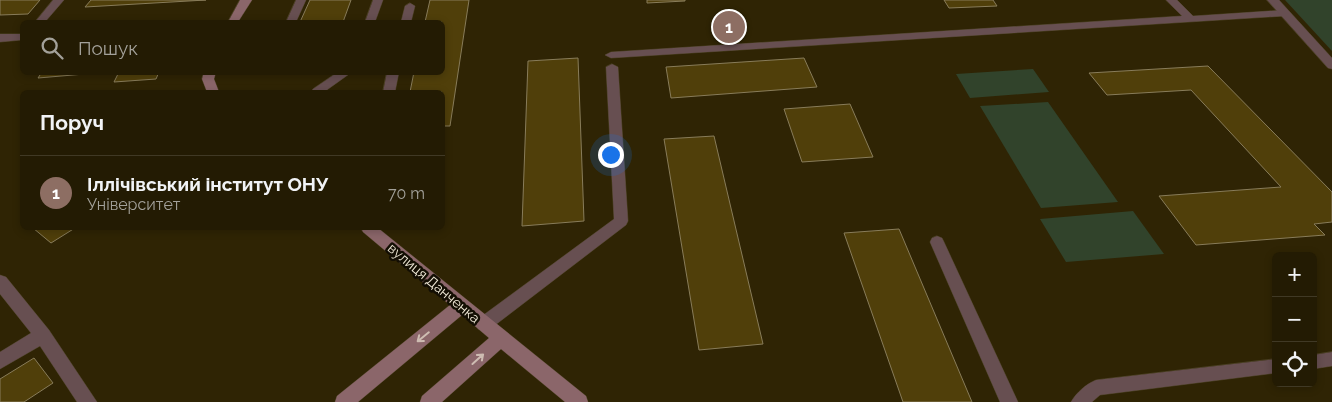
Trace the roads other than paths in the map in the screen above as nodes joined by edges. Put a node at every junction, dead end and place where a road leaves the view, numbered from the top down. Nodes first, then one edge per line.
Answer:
1 (59, 0) edge
2 (246, 0) edge
3 (301, 0) edge
4 (378, 0) edge
5 (1171, 0) edge
6 (1273, 0) edge
7 (410, 6) dead end
8 (1285, 13) junction
9 (1191, 19) junction
10 (42, 20) edge
11 (234, 20) edge
12 (293, 20) edge
13 (371, 20) edge
14 (406, 20) edge
15 (20, 37) edge
16 (0, 38) edge
17 (1332, 65) edge
18 (209, 75) edge
19 (343, 75) edge
20 (393, 75) edge
21 (212, 90) edge
22 (321, 90) edge
23 (390, 90) edge
24 (370, 230) edge
25 (936, 242) dead end
26 (0, 282) edge
27 (461, 306) junction
28 (484, 324) junction
29 (43, 335) junction
30 (501, 338) junction
31 (1332, 359) edge
32 (0, 361) edge
33 (1317, 361) edge
34 (1272, 366) edge
35 (88, 402) edge
36 (344, 402) edge
37 (428, 402) edge
38 (579, 402) edge
39 (1009, 402) edge
40 (1080, 402) edge

1 - 10 lane
2 - 11 main road
3 - 12 lane
4 - 13 lane
5 - 9 lane
6 - 8 street
7 - 14 lane
8 - 9 lane
8 - 17 street
9 - 28 lane
15 - 16 street
18 - 21 main road
19 - 22 lane
20 - 23 lane
24 - 27 main road, вулиця Данченка
25 - 39 lane
26 - 29 street
27 - 28 main road, вулиця Данченка
27 -> 36 main road
28 - 30 main road, вулиця Данченка
29 - 32 street
29 - 35 street
37 -> 30 main road
30 - 38 main road, вулиця Данченка
31 - 33 lane
34 - 40 lane

